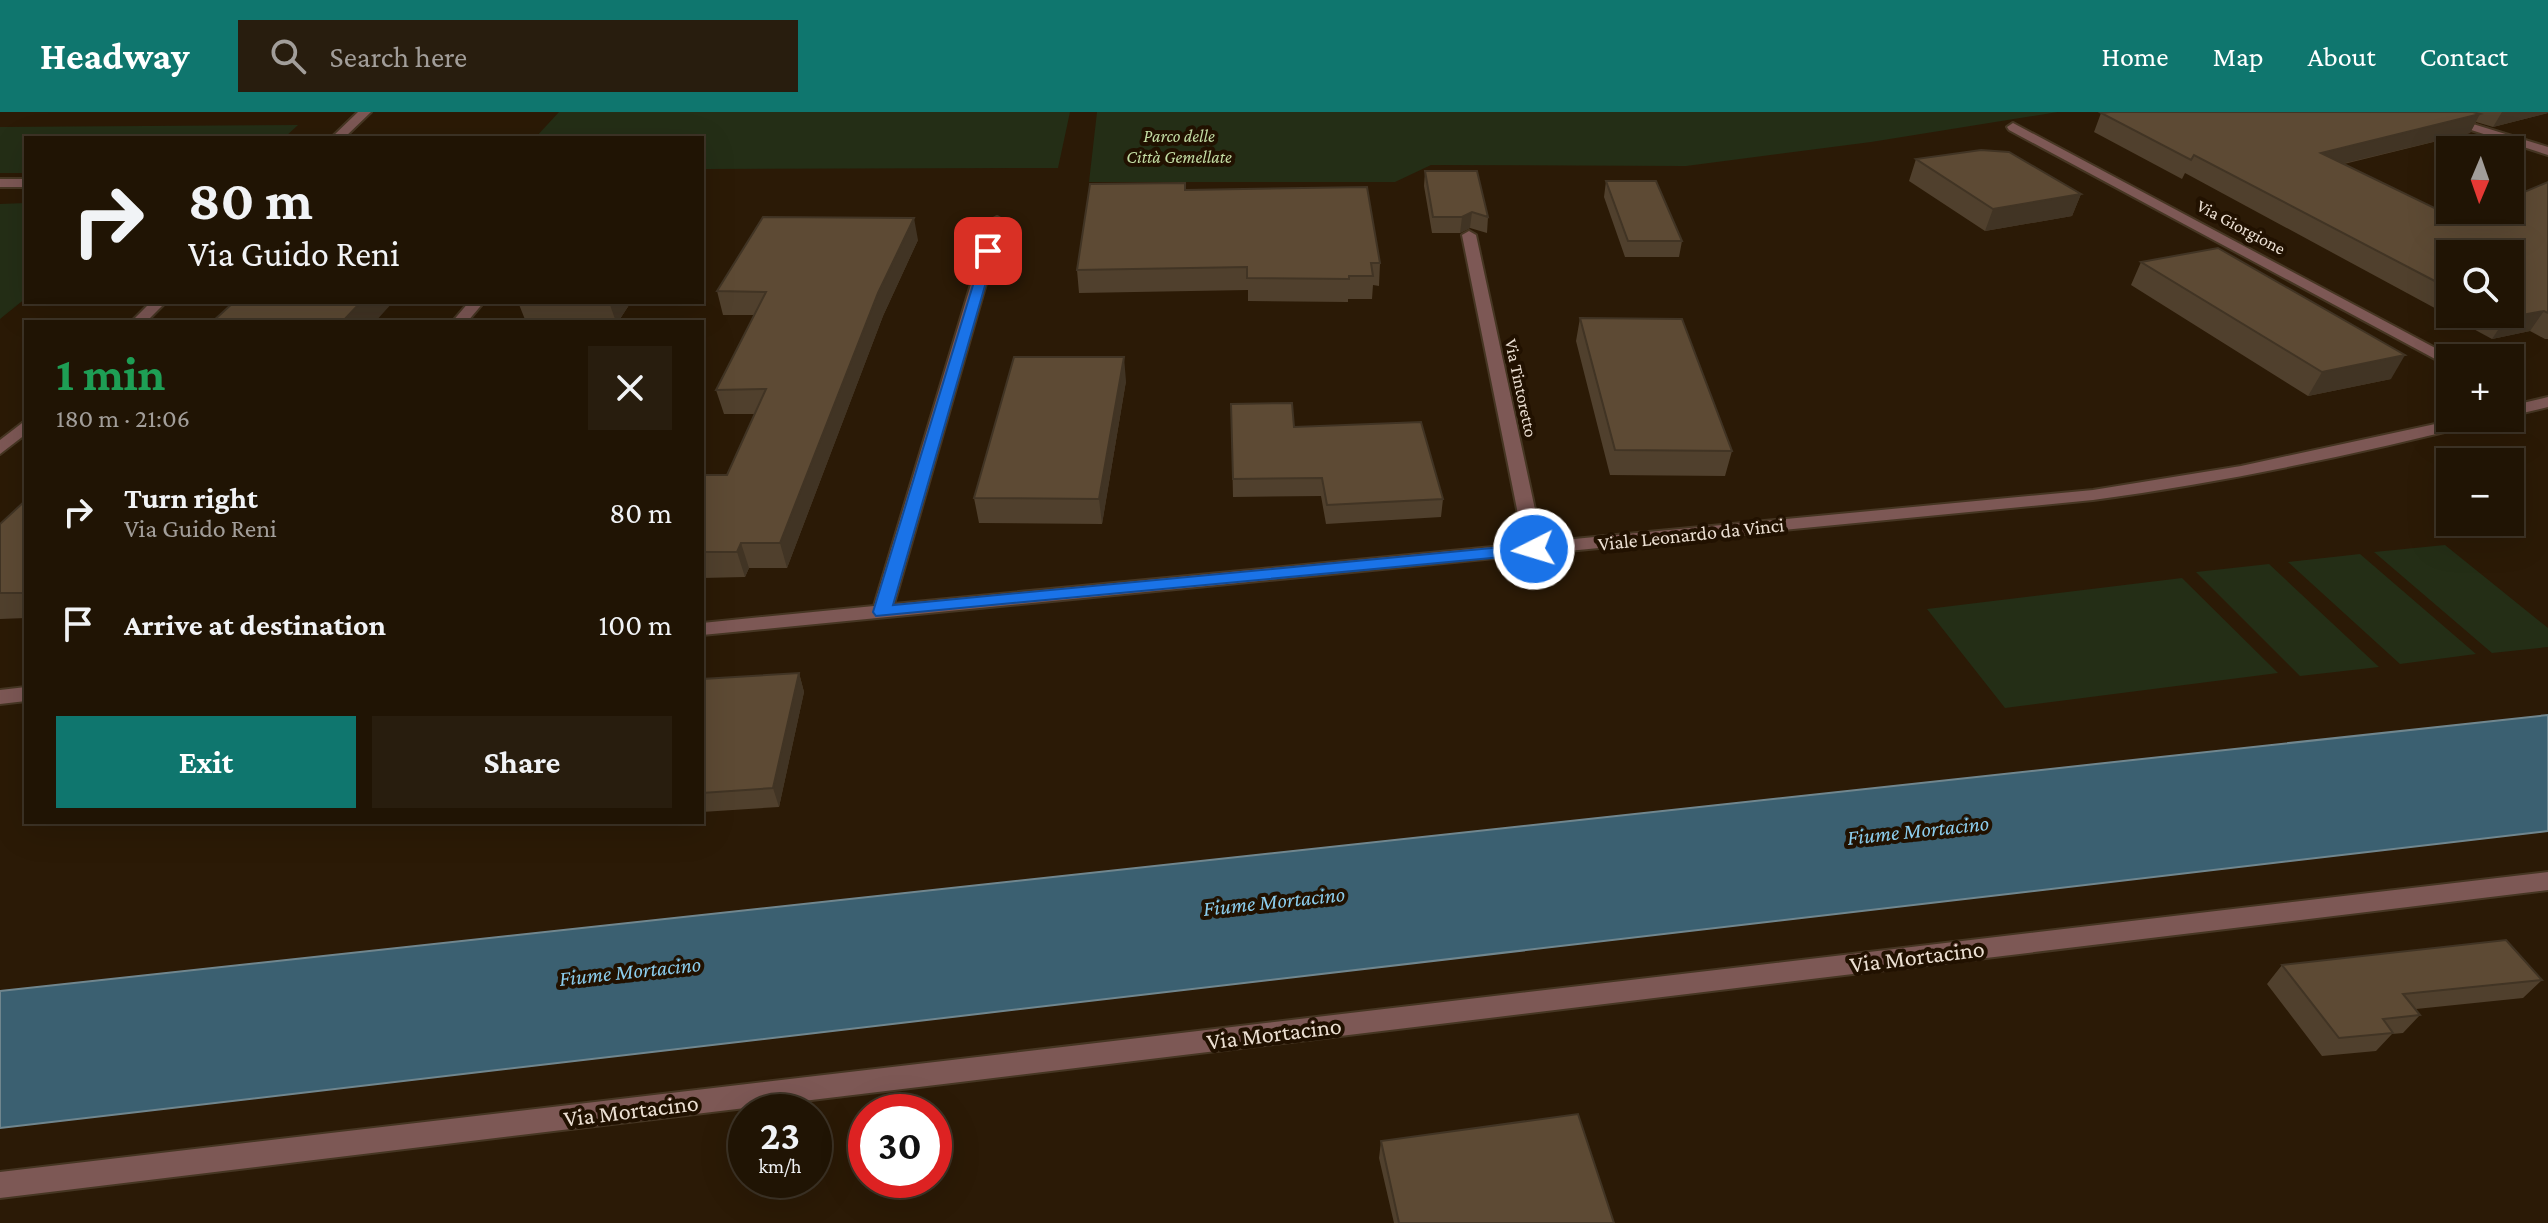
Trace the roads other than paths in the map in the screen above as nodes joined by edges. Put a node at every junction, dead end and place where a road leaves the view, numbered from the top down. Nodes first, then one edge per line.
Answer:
1 (365, 112) edge
2 (2422, 112) edge
3 (2013, 127) dead end
4 (339, 136) edge
5 (2548, 151) edge
6 (0, 183) edge
7 (24, 183) edge
8 (997, 221) dead end
9 (1469, 235) edge
10 (157, 304) edge
11 (475, 304) edge
12 (140, 320) edge
13 (461, 320) edge
14 (2436, 354) edge
15 (2524, 402) edge
16 (2548, 402) edge
17 (2531, 406) junction
18 (2524, 408) edge
19 (24, 427) edge
20 (2436, 430) edge
21 (0, 449) edge
22 (1534, 549) junction
23 (882, 612) junction
24 (704, 629) edge
25 (24, 694) edge
26 (0, 697) edge
27 (2548, 881) edge
28 (0, 1185) edge

1 - 4 street
2 - 5 street
3 - 14 street, Via Giorgione
6 - 7 street
8 - 23 street
9 - 22 street, Via Tintoretto
10 - 12 street
11 - 13 street
15 - 17 street
16 - 17 street
17 - 18 street
19 - 21 street
20 - 22 street, Viale Leonardo da Vinci
22 - 23 street, Viale Leonardo da Vinci
23 - 24 street, Viale Leonardo da Vinci
25 - 26 street
27 - 28 street, Via Mortacino

